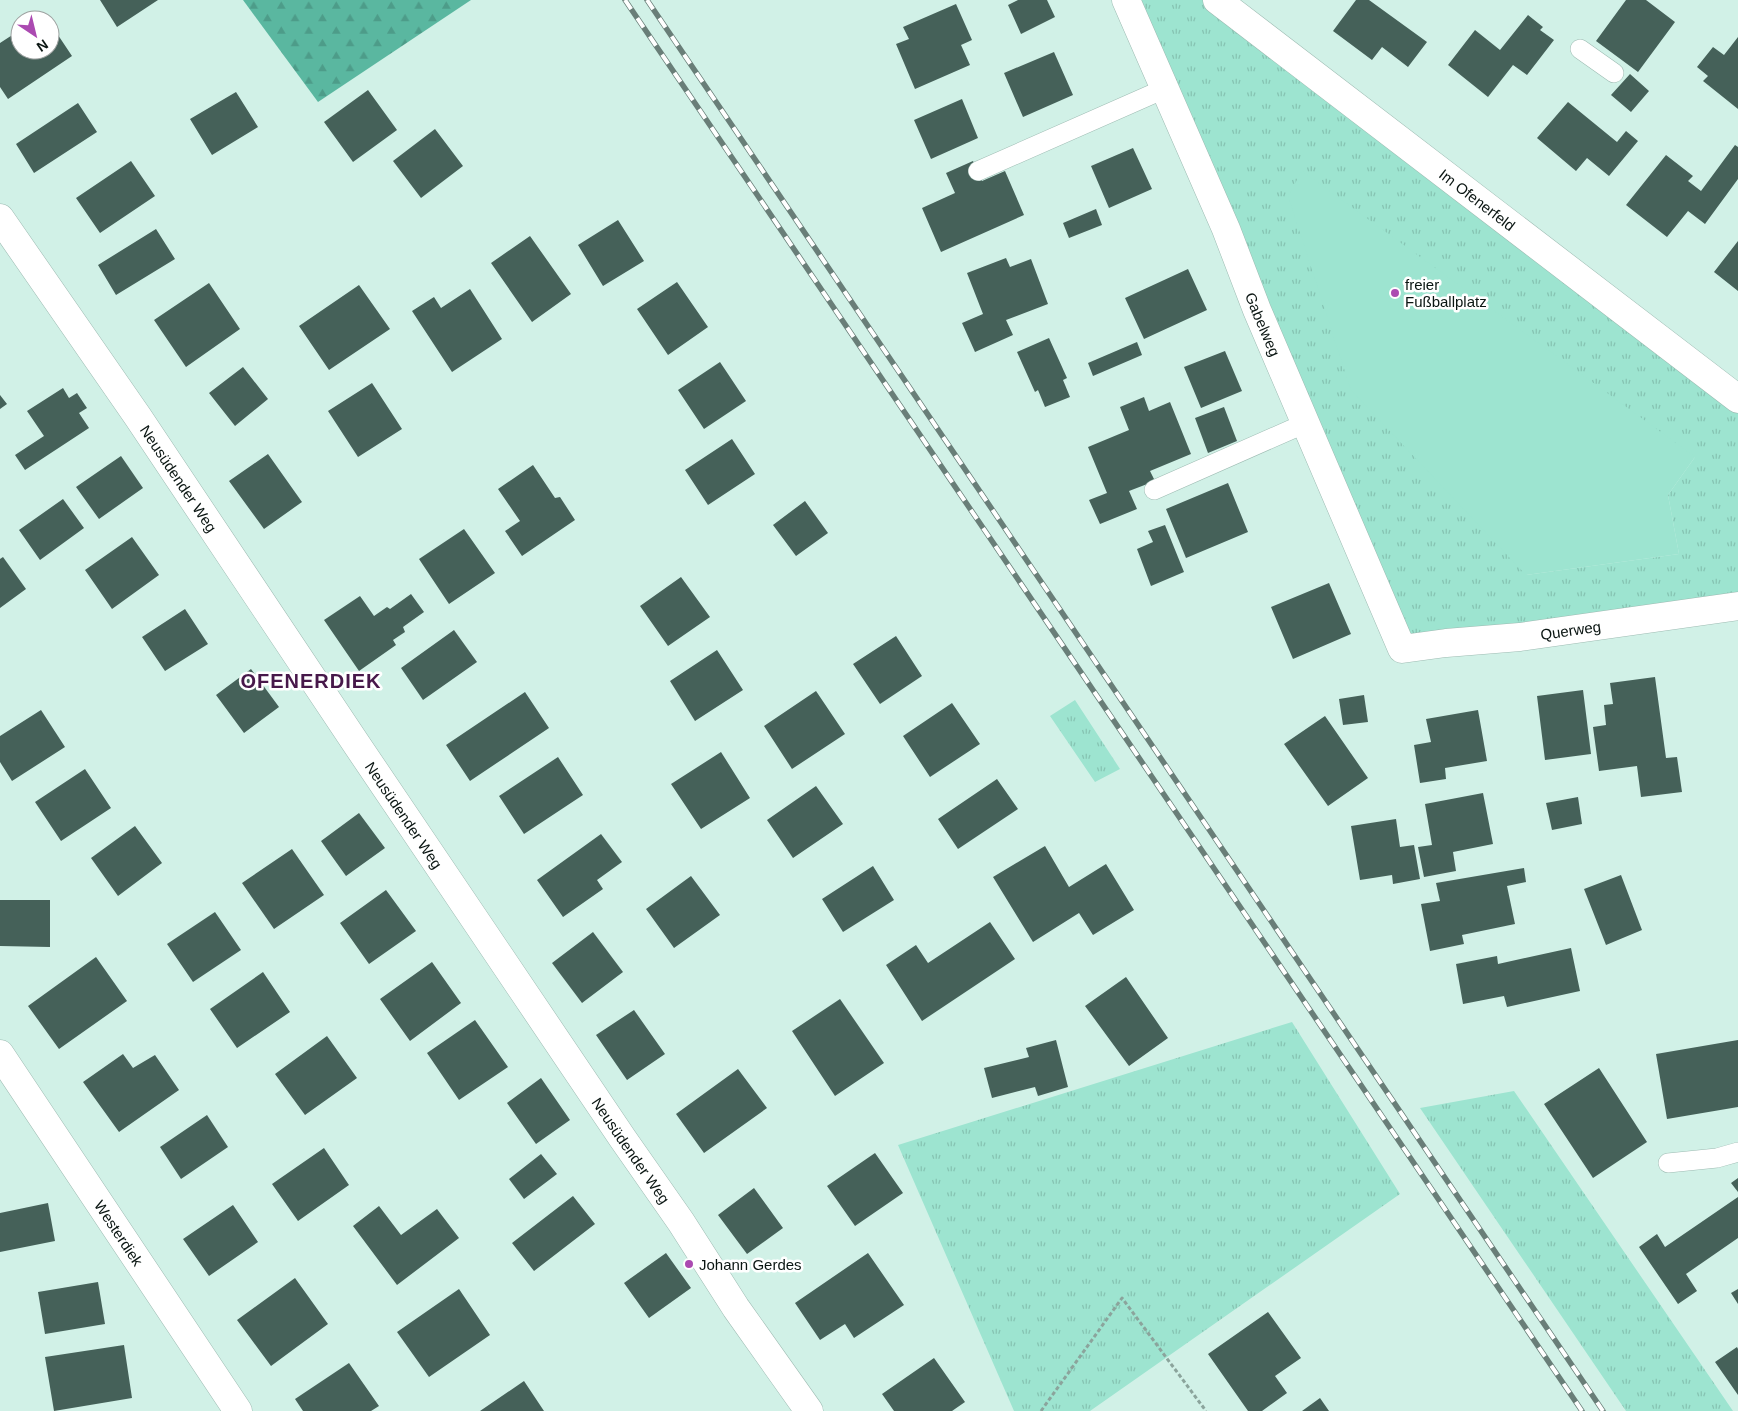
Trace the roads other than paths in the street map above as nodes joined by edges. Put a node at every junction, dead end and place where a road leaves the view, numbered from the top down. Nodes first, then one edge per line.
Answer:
1 (1126, 0) edge
2 (1217, 0) edge
3 (1580, 49) dead end
4 (1614, 74) dead end
5 (1164, 89) junction
6 (978, 171) dead end
7 (0, 218) edge
8 (1738, 399) edge
9 (1306, 424) junction
10 (1154, 490) dead end
11 (1738, 606) edge
12 (1402, 649) joint
13 (0, 1054) edge
14 (1738, 1152) edge
15 (1668, 1163) dead end
16 (238, 1411) edge
17 (809, 1411) edge

1 - 5 street, Gabelweg
2 - 8 street, Im Ofenerfeld
3 - 4 lane
5 - 6 lane
5 - 9 street, Gabelweg
7 - 17 street, Neusüdender Weg
9 - 10 lane
9 - 12 street, Gabelweg
11 - 12 street, Querweg
13 - 16 street, Westerdiek
14 - 15 lane

